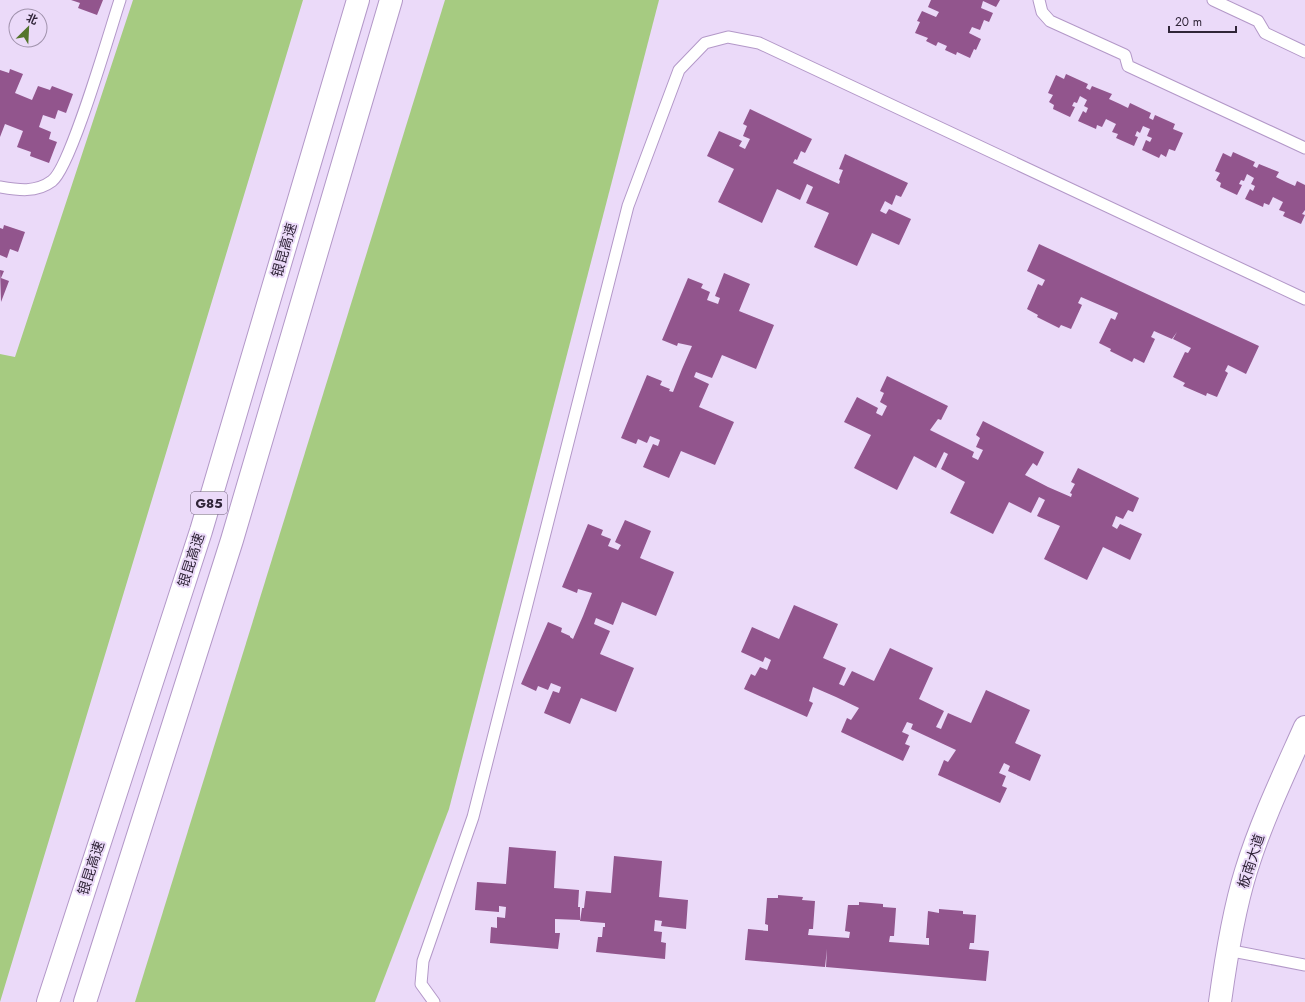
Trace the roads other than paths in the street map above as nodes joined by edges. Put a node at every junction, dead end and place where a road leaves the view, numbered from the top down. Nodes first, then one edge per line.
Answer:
1 (120, 0) edge
2 (358, 0) edge
3 (391, 0) edge
4 (1040, 0) edge
5 (1214, 0) edge
6 (1305, 52) edge
7 (1305, 148) edge
8 (0, 187) edge
9 (1305, 299) edge
10 (1305, 727) edge
11 (1227, 950) junction
12 (1305, 965) edge
13 (48, 1002) edge
14 (85, 1002) edge
15 (434, 1002) edge
16 (1220, 1002) edge

1 - 8 lane
2 - 13 main road, 银昆高速 / G85
3 - 14 main road, G85
4 - 7 lane
5 - 6 lane
9 - 15 lane
10 - 11 main road, 板南大道
11 - 12 lane
11 - 16 main road, 板南大道

